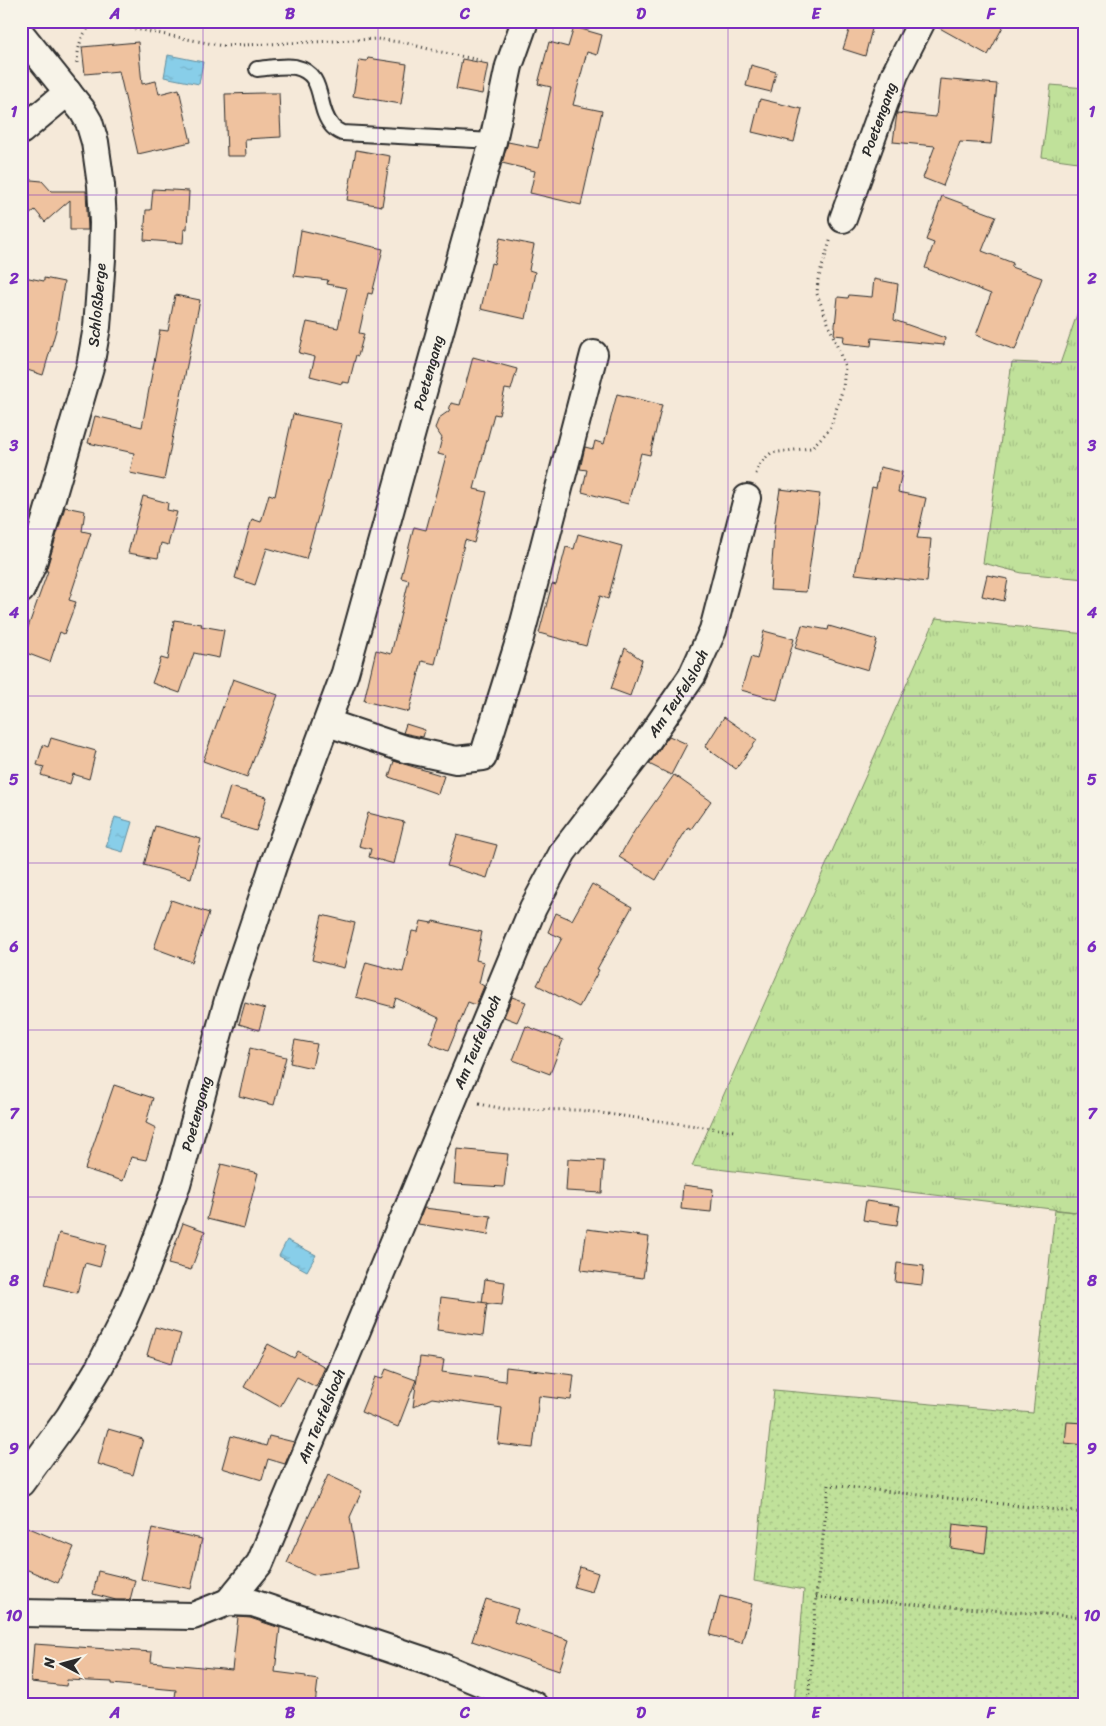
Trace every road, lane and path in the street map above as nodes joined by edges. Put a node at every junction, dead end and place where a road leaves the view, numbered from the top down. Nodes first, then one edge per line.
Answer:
1 (524, 21) edge
2 (922, 21) edge
3 (21, 34) edge
4 (509, 66) junction
5 (257, 69) dead end
6 (68, 92) junction
7 (21, 130) edge
8 (493, 141) junction
9 (843, 219) joint
10 (594, 354) dead end
11 (747, 498) joint
12 (21, 590) edge
13 (328, 723) junction
14 (454, 1099) junction
15 (734, 1131) dead end
16 (21, 1483) edge
17 (1085, 1514) edge
18 (816, 1596) junction
19 (228, 1602) junction
20 (21, 1613) edge
21 (1085, 1617) edge
22 (534, 1705) edge
23 (808, 1705) edge

1 - 4 street, Poetengang
2 - 9 street, Poetengang
3 - 6 street, Schloßberge
4 - 6 path
4 - 8 street, Poetengang
5 - 8 lane
6 - 7 street
6 - 12 street, Schloßberge
8 - 13 street, Poetengang
9 - 11 path
10 - 13 street
11 - 14 street, Am Teufelsloch
13 - 16 street, Poetengang
14 - 15 path
14 - 19 street, Am Teufelsloch
17 - 18 path
18 - 21 path
18 - 23 path
19 - 20 street, Am Teufelsloch
19 - 22 street, Am Teufelsloch

